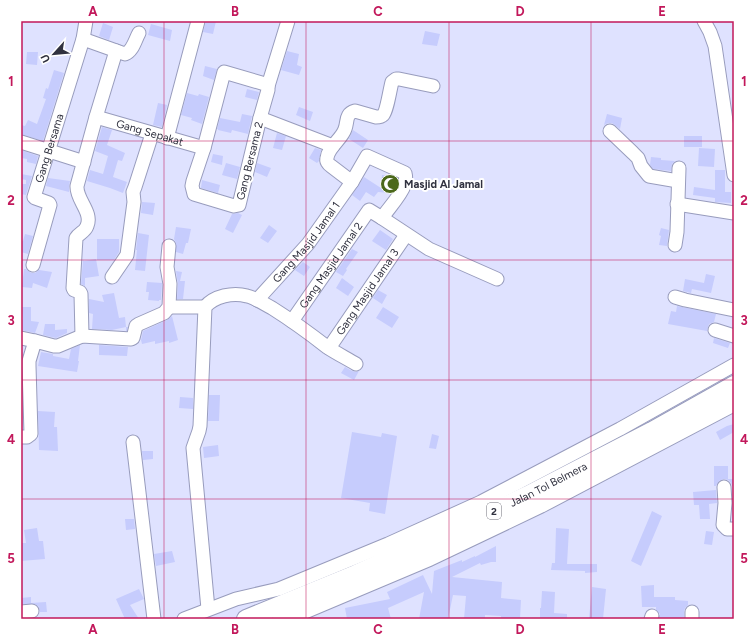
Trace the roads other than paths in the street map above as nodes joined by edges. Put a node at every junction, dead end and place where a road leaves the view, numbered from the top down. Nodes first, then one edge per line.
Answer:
1 (86, 21) edge
2 (198, 21) edge
3 (288, 21) edge
4 (704, 21) edge
5 (139, 33) dead end
6 (83, 39) junction
7 (116, 51) junction
8 (268, 86) junction
9 (433, 86) dead end
10 (96, 117) junction
11 (260, 118) junction
12 (610, 132) dead end
13 (152, 134) junction
14 (166, 138) junction
15 (21, 142) edge
16 (333, 146) junction
17 (204, 148) junction
18 (49, 150) junction
19 (84, 162) junction
20 (734, 175) edge
21 (352, 182) junction
22 (677, 204) junction
23 (734, 213) edge
24 (382, 218) junction
25 (406, 234) junction
26 (675, 245) dead end
27 (169, 246) dead end
28 (33, 265) dead end
29 (112, 277) dead end
30 (497, 279) dead end
31 (675, 297) dead end
32 (257, 300) junction
33 (205, 307) junction
34 (169, 308) junction
35 (734, 310) edge
36 (292, 321) junction
37 (715, 330) dead end
38 (82, 336) junction
39 (734, 336) edge
40 (21, 338) edge
41 (35, 341) junction
42 (329, 348) junction
43 (356, 364) dead end
44 (734, 365) edge
45 (734, 385) edge
46 (734, 402) edge
47 (21, 437) edge
48 (133, 442) dead end
49 (724, 487) dead end
50 (734, 529) edge
51 (208, 609) junction
52 (154, 619) edge
53 (184, 619) edge
54 (246, 619) edge
55 (282, 619) edge

1 - 6 street, Gang Bersama
2 - 14 street
3 - 8 street
4 - 20 street
5 - 7 street
6 - 7 street
6 - 18 street, Gang Bersama
7 - 10 street
8 - 11 street, Gang Bersama 2
8 - 17 street, Gang Bersama 2
9 - 16 street
10 - 13 street, Gang Sepakat
10 - 19 street
11 - 16 street
11 - 17 street, Gang Bersama 2
12 - 22 street
13 - 14 street, Gang Sepakat
13 - 29 street
14 - 17 street, Gang Sepakat
15 - 18 street
16 - 21 street
18 - 19 street
18 - 28 street, Gang Bersama
19 - 38 street
21 - 24 street, Gang Masjid Jamal 1
21 - 32 street, Gang Masjid Jamal 1
22 - 23 street
22 - 26 street
24 - 25 street
24 - 36 street, Gang Masjid Jamal 2
25 - 30 street
25 - 42 street, Gang Masjid Jamal 3
27 - 34 street
31 - 35 street
32 - 33 street
32 - 36 street
33 - 34 street
33 - 51 street
34 - 38 street
36 - 42 street
37 - 39 street
38 - 41 street
40 - 41 street
41 - 47 street
42 - 43 street
44 - 51 street
45 - 54 highway, Jalan Tol Belmera / 2
46 - 55 highway, Jalan Tol Belmera / 2
48 - 52 street
49 - 50 street
51 - 53 street

